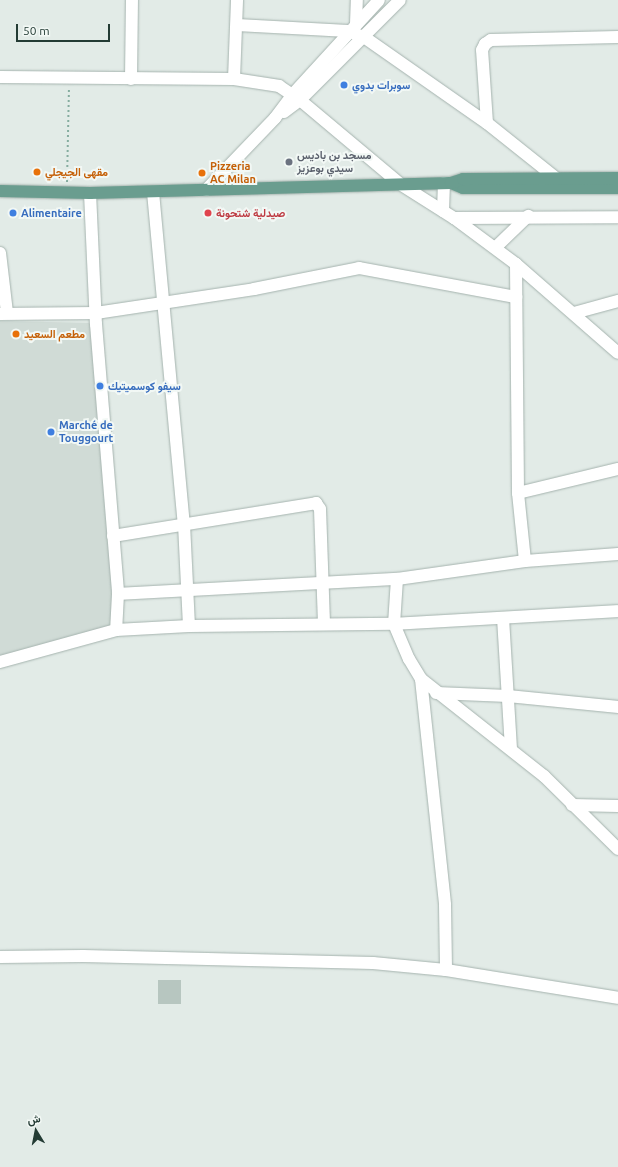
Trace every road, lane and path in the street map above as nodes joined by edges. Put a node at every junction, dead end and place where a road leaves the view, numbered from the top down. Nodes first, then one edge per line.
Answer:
1 (132, 0) edge
2 (237, 0) edge
3 (357, 0) edge
4 (379, 0) edge
5 (400, 0) edge
6 (237, 25) junction
7 (352, 28) junction
8 (618, 36) edge
9 (364, 37) junction
10 (0, 77) edge
11 (69, 77) junction
12 (131, 79) junction
13 (234, 79) junction
14 (296, 97) junction
15 (487, 123) junction
16 (556, 178) junction
17 (618, 178) edge
18 (447, 183) junction
19 (400, 184) junction
20 (618, 188) edge
21 (0, 190) edge
22 (206, 190) junction
23 (152, 192) junction
24 (67, 193) junction
25 (90, 193) junction
26 (443, 211) junction
27 (528, 216) junction
28 (618, 217) edge
29 (454, 218) junction
30 (496, 247) junction
31 (0, 253) edge
32 (516, 264) junction
33 (516, 297) junction
34 (618, 301) edge
35 (163, 305) junction
36 (96, 313) junction
37 (574, 313) junction
38 (3, 314) edge
39 (618, 354) edge
40 (618, 469) edge
41 (518, 493) junction
42 (184, 524) junction
43 (113, 536) junction
44 (618, 554) edge
45 (525, 561) junction
46 (397, 579) junction
47 (324, 583) junction
48 (188, 591) junction
49 (118, 594) junction
50 (618, 612) edge
51 (503, 618) junction
52 (324, 623) junction
53 (394, 624) junction
54 (189, 626) junction
55 (116, 630) junction
56 (0, 662) edge
57 (421, 679) junction
58 (436, 693) junction
59 (508, 696) junction
60 (618, 707) edge
61 (511, 749) junction
62 (572, 805) junction
63 (618, 806) edge
64 (618, 849) edge
65 (0, 957) edge
66 (446, 970) junction
67 (618, 998) edge

1 - 12 street
2 - 6 street
3 - 7 street
4 - 7 street
5 - 9 street
6 - 7 street
6 - 13 street
7 - 9 street
7 - 14 street
8 - 15 street
9 - 14 street
9 - 15 street
10 - 11 street
11 - 12 street
11 - 24 path
12 - 13 street
13 - 14 street
14 - 19 street
14 - 22 street
15 - 16 street
16 - 17 main road
16 - 18 main road
18 - 19 main road
18 - 20 main road
18 - 26 street
19 - 22 main road
19 - 26 street
21 - 24 main road
22 - 23 main road
23 - 25 main road
23 - 35 street
24 - 25 main road
25 - 36 street
26 - 29 street
27 - 28 street
27 - 29 street
27 - 30 street
29 - 30 street
30 - 32 street
31 - 38 street
32 - 33 street
32 - 37 street
33 - 35 street
33 - 41 street
34 - 37 street
35 - 36 street
35 - 42 street
36 - 38 street
36 - 43 street
37 - 39 street
40 - 41 street
41 - 45 street
42 - 43 street
42 - 47 street
42 - 48 street
43 - 49 street
44 - 45 street
45 - 46 street
46 - 47 street
46 - 53 street
47 - 48 street
47 - 52 street
48 - 49 street
48 - 54 street
49 - 55 street
50 - 51 street
51 - 53 street
51 - 59 street
52 - 53 street
52 - 54 street
53 - 57 street
54 - 55 street
55 - 56 street
57 - 58 street
57 - 66 street
58 - 59 street
58 - 61 street
59 - 60 street
59 - 61 street
61 - 62 street
62 - 63 street
62 - 64 street
65 - 66 street
66 - 67 street

